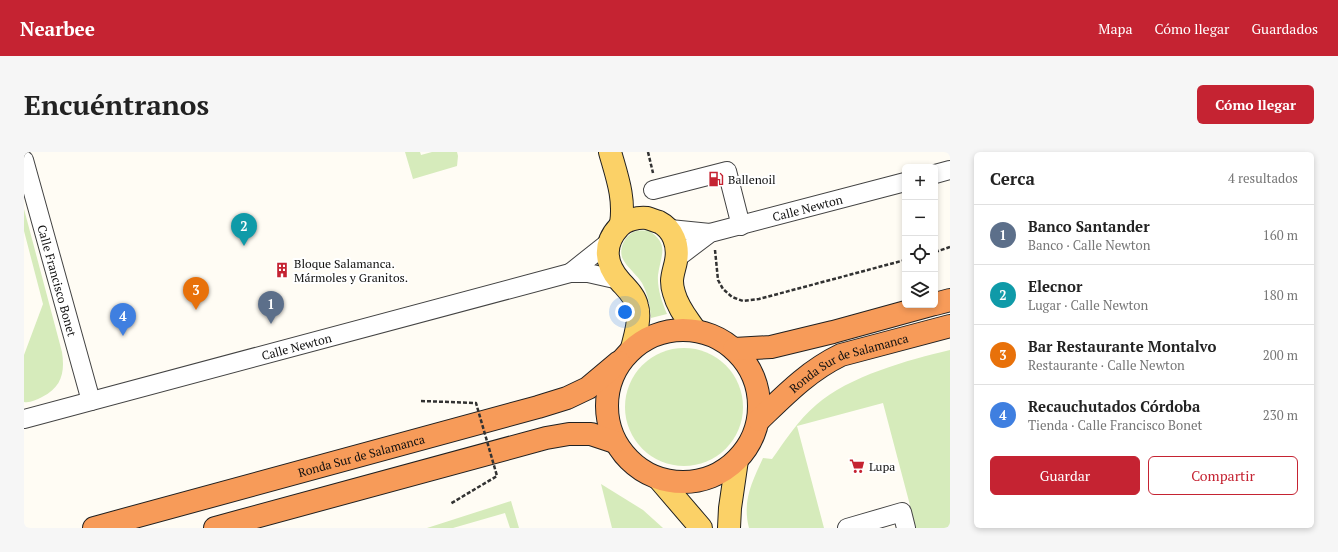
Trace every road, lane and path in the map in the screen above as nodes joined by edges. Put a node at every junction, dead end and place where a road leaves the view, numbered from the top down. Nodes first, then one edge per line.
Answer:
1 (610, 152) edge
2 (622, 152) edge
3 (648, 152) edge
4 (24, 160) edge
5 (950, 170) edge
6 (938, 173) edge
7 (902, 183) edge
8 (655, 189) joint
9 (647, 218) junction
10 (621, 224) junction
11 (741, 226) junction
12 (670, 229) junction
13 (711, 233) junction
14 (609, 242) junction
15 (950, 247) edge
16 (938, 251) edge
17 (677, 258) junction
18 (902, 261) edge
19 (570, 273) junction
20 (619, 280) junction
21 (950, 300) edge
22 (938, 303) edge
23 (920, 308) edge
24 (950, 326) edge
25 (695, 330) junction
26 (734, 349) junction
27 (626, 355) junction
28 (91, 401) junction
29 (421, 401) dead end
30 (24, 419) edge
31 (759, 420) junction
32 (614, 442) junction
33 (737, 460) junction
34 (659, 479) junction
35 (450, 504) dead end
36 (94, 528) edge
37 (215, 528) edge
38 (701, 528) edge
39 (729, 528) edge
40 (847, 528) edge
41 (906, 528) edge

1 - 10 main road
2 - 9 main road
3 - 8 path
4 - 28 street, Calle Francisco Bonet
5 - 6 street
7 - 11 street, Calle Newton
8 - 11 street
9 - 10 main road
9 - 12 main road
10 - 14 main road
11 - 13 street, Calle Newton
12 - 13 street, Calle Newton
12 - 17 main road
13 - 17 street, Calle Newton
13 - 18 path
14 - 19 street, Calle Newton
14 - 20 main road
15 - 16 path
17 - 25 main road
19 - 20 street, Calle Newton
19 - 28 street, Calle Newton
20 - 27 main road
21 - 22 highway
23 - 26 highway
24 - 31 highway, Ronda Sur de Salamanca
25 - 26 highway, Ronda Sur de Salamanca
25 - 27 highway, Ronda Sur de Salamanca
26 - 31 highway, Ronda Sur de Salamanca
27 - 32 highway, Ronda Sur de Salamanca
27 - 36 highway, Ronda Sur de Salamanca
28 - 30 street, Calle Newton
29 - 35 path, bridge
31 - 33 highway, Ronda Sur de Salamanca
32 - 34 highway, Ronda Sur de Salamanca
32 - 37 highway
33 - 34 highway, Ronda Sur de Salamanca
33 - 39 main road
34 - 38 main road
40 - 41 street

